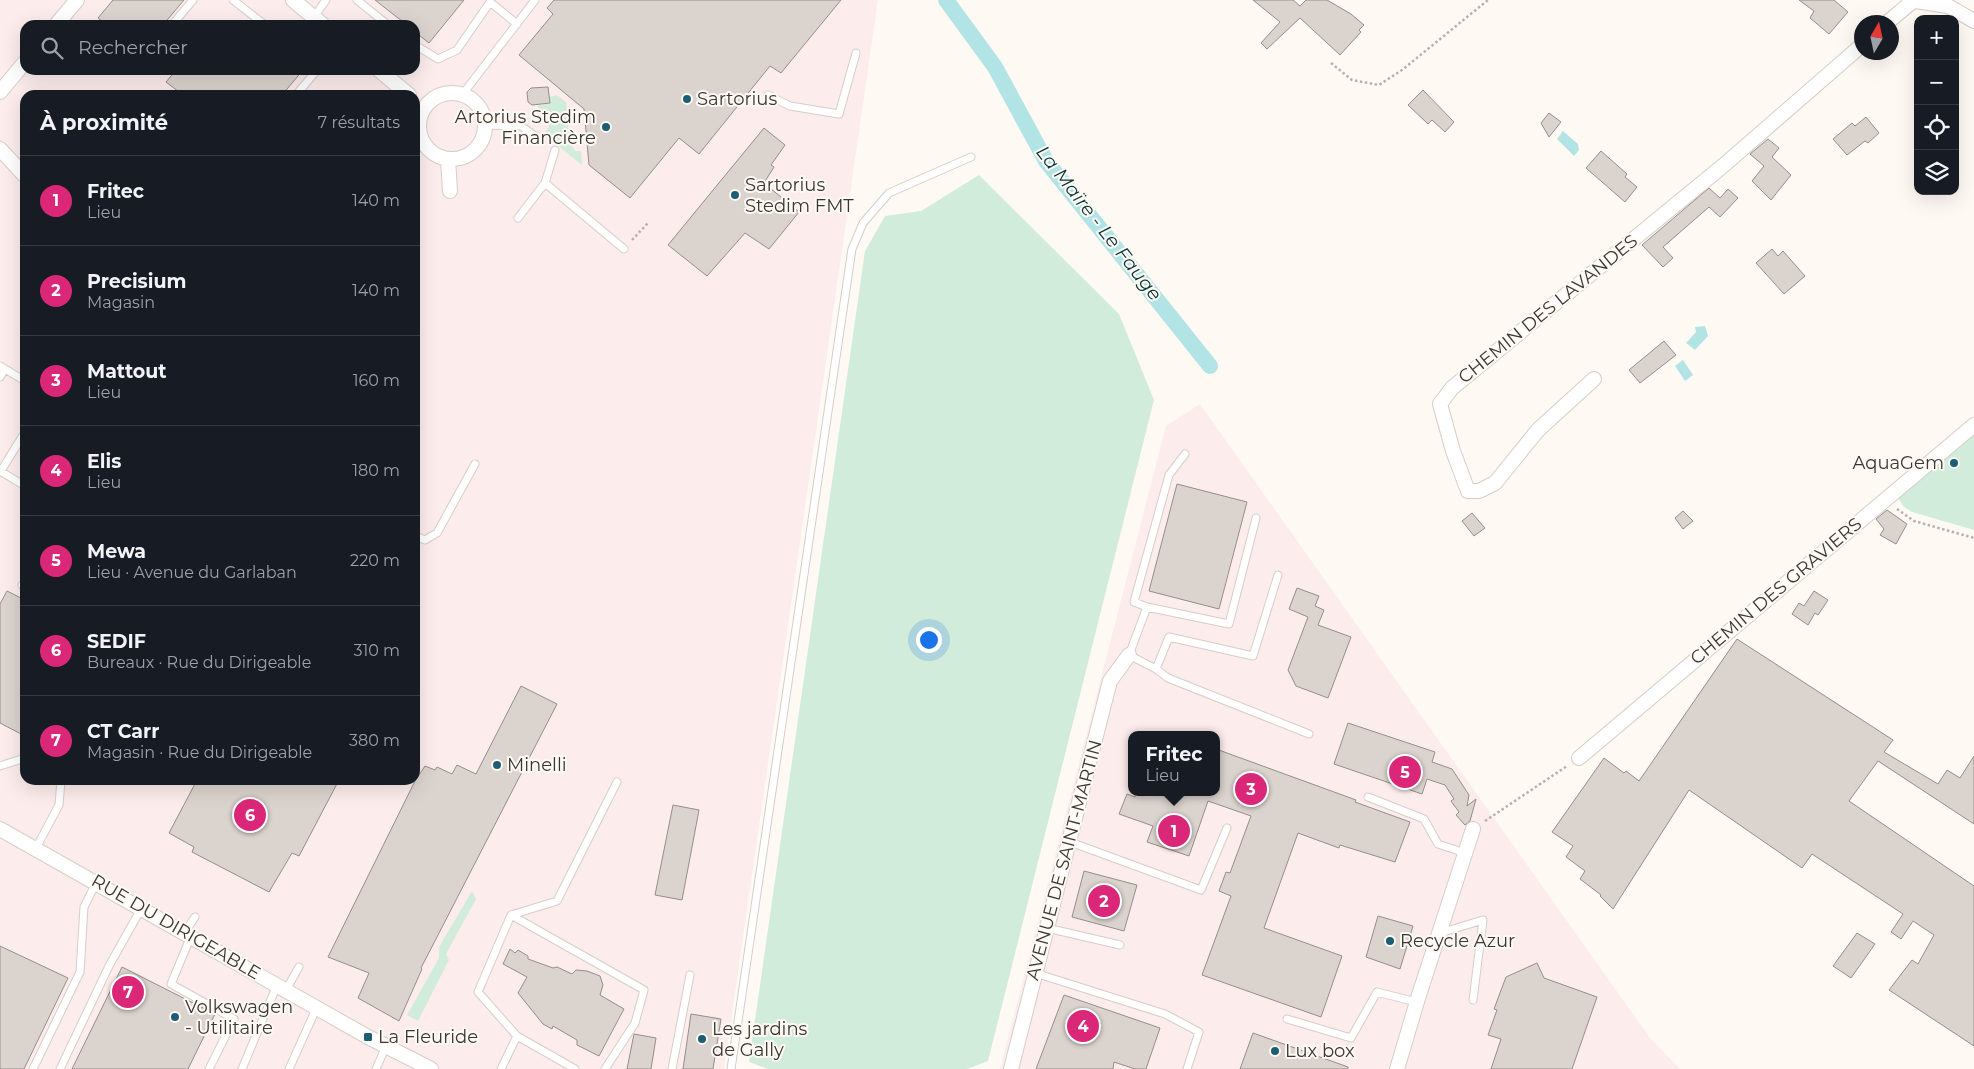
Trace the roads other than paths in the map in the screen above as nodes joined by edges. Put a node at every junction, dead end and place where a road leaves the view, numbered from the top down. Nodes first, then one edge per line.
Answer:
1 (77, 0) edge
2 (193, 0) edge
3 (233, 0) edge
4 (293, 0) edge
5 (326, 0) edge
6 (357, 0) edge
7 (535, 0) edge
8 (1911, 0) edge
9 (1895, 15) edge
10 (60, 20) edge
11 (176, 20) edge
12 (259, 20) edge
13 (317, 20) edge
14 (318, 20) edge
15 (382, 20) edge
16 (1974, 21) edge
17 (516, 24) junction
18 (420, 48) edge
19 (856, 52) dead end
20 (1854, 52) edge
21 (20, 68) edge
22 (313, 75) edge
23 (385, 75) edge
24 (300, 90) edge
25 (403, 90) edge
26 (0, 92) edge
27 (462, 95) junction
28 (768, 95) dead end
29 (420, 104) edge
30 (486, 125) junction
31 (420, 138) edge
32 (538, 138) dead end
33 (0, 149) edge
34 (555, 150) dead end
35 (971, 157) dead end
36 (448, 159) junction
37 (20, 171) edge
38 (545, 183) junction
39 (450, 192) dead end
40 (518, 218) dead end
41 (624, 249) road end
42 (3, 367) edge
43 (0, 377) edge
44 (20, 378) edge
45 (1594, 379) dead end
46 (1974, 425) edge
47 (20, 440) edge
48 (1185, 454) dead end
49 (475, 464) dead end
50 (0, 471) edge
51 (20, 483) edge
52 (1256, 518) dead end
53 (420, 538) edge
54 (1278, 576) dead end
55 (1147, 607) junction
56 (1129, 655) junction
57 (1156, 670) junction
58 (1309, 734) dead end
59 (1579, 758) road end
60 (20, 760) edge
61 (0, 766) edge
62 (617, 782) dead end
63 (61, 785) edge
64 (1368, 796) dead end
65 (1227, 828) dead end
66 (0, 829) edge
67 (1473, 829) road end
68 (1070, 842) junction
69 (36, 848) junction
70 (1465, 853) junction
71 (96, 882) junction
72 (142, 908) junction
73 (511, 915) junction
74 (195, 917) dead end
75 (1047, 928) junction
76 (1439, 933) junction
77 (188, 934) junction
78 (1120, 945) dead end
79 (299, 967) dead end
80 (1035, 973) junction
81 (690, 975) dead end
82 (281, 987) junction
83 (1473, 1000) dead end
84 (1416, 1002) junction
85 (316, 1007) junction
86 (1287, 1018) dead end
87 (517, 1036) junction
88 (386, 1046) junction
89 (33, 1069) edge
90 (60, 1069) edge
91 (209, 1069) edge
92 (242, 1069) edge
93 (289, 1069) edge
94 (376, 1069) edge
95 (431, 1069) edge
96 (501, 1069) edge
97 (575, 1069) edge
98 (605, 1069) edge
99 (672, 1069) edge
100 (731, 1069) edge
101 (1011, 1069) edge
102 (1187, 1069) edge
103 (1397, 1069) edge

1 - 10 street
2 - 11 lane
3 - 12 lane
4 - 13 street
5 - 14 lane
6 - 15 lane
7 - 17 lane
8 - 9 street
8 - 16 street
17 - 18 lane
17 - 27 lane
19 - 28 lane
20 - 45 street, CHEMIN DES LAVANDES
21 - 26 street
22 - 24 lane
23 - 25 street
27 - 29 street
27 - 30 street
30 - 32 lane
30 - 36 street
31 - 36 street
33 - 37 street
34 - 38 lane
35 - 100 lane
36 - 39 street
38 - 40 lane
38 - 41 lane
42 - 43 lane
42 - 44 lane
46 - 59 street, CHEMIN DES GRAVIERS
47 - 50 lane
48 - 55 lane
49 - 53 lane
50 - 51 lane
52 - 55 lane
54 - 57 lane
55 - 56 lane
56 - 57 lane
56 - 68 street, AVENUE DE SAINT-MARTIN
57 - 58 lane
60 - 61 lane
62 - 73 lane
63 - 69 lane
64 - 70 lane
65 - 68 lane
66 - 69 street, RUE DU DIRIGEABLE
67 - 70 street
68 - 75 street, AVENUE DE SAINT-MARTIN
69 - 71 street, RUE DU DIRIGEABLE
70 - 76 street
71 - 72 street, RUE DU DIRIGEABLE
71 - 89 lane
72 - 77 street, RUE DU DIRIGEABLE
72 - 90 lane
73 - 87 lane
73 - 98 lane
74 - 77 lane
75 - 78 lane
75 - 80 street, AVENUE DE SAINT-MARTIN
76 - 83 lane
76 - 84 street
77 - 82 street, RUE DU DIRIGEABLE
77 - 91 lane
79 - 82 lane
80 - 101 street, AVENUE DE SAINT-MARTIN
80 - 102 lane
81 - 99 lane
82 - 85 street, RUE DU DIRIGEABLE
82 - 92 lane
84 - 86 lane
84 - 103 street
85 - 88 street, RUE DU DIRIGEABLE
85 - 93 lane
87 - 96 lane
87 - 97 lane
88 - 94 lane
88 - 95 street, RUE DU DIRIGEABLE

